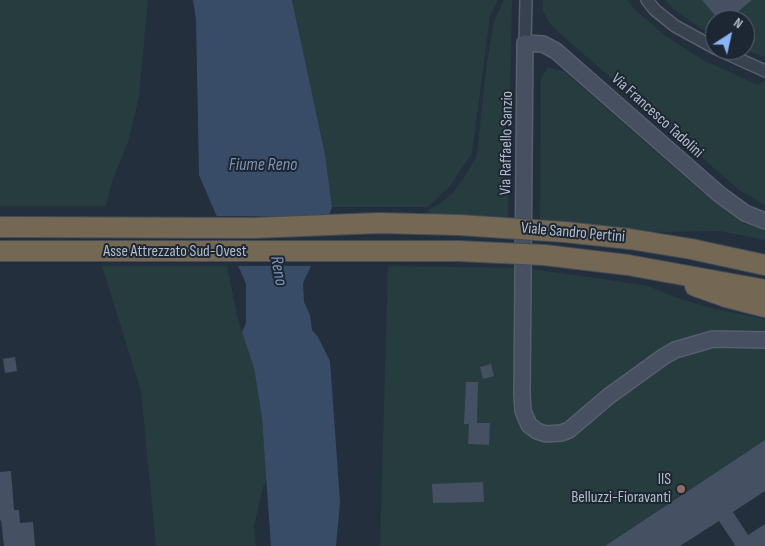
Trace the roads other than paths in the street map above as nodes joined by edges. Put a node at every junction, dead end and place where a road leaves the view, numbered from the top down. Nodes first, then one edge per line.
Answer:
1 (526, 0) edge
2 (647, 0) edge
3 (525, 42) junction
4 (705, 42) edge
5 (741, 60) edge
6 (765, 71) edge
7 (765, 222) edge
8 (379, 223) joint
9 (0, 227) edge
10 (692, 249) junction
11 (380, 250) joint
12 (0, 251) edge
13 (765, 252) edge
14 (765, 265) edge
15 (637, 266) junction
16 (765, 290) edge
17 (765, 307) edge
18 (765, 340) edge

1 - 3 street, Via Raffaello Sanzio
2 - 4 street
3 - 7 street, Via Francesco Tadolini
3 - 18 street, Via Raffaello Sanzio
5 - 6 street
8 - 9 highway, Asse Attrezzato Sud-Ovest
8 - 10 highway, Viale Sandro Pertini, bridge
10 - 13 highway
10 - 14 highway, Viale Sandro Pertini
11 - 12 highway, Asse Attrezzato Sud-Ovest
11 - 15 highway, Viale Sandro Pertini, bridge
15 - 16 highway, Viale Sandro Pertini
15 - 17 highway

